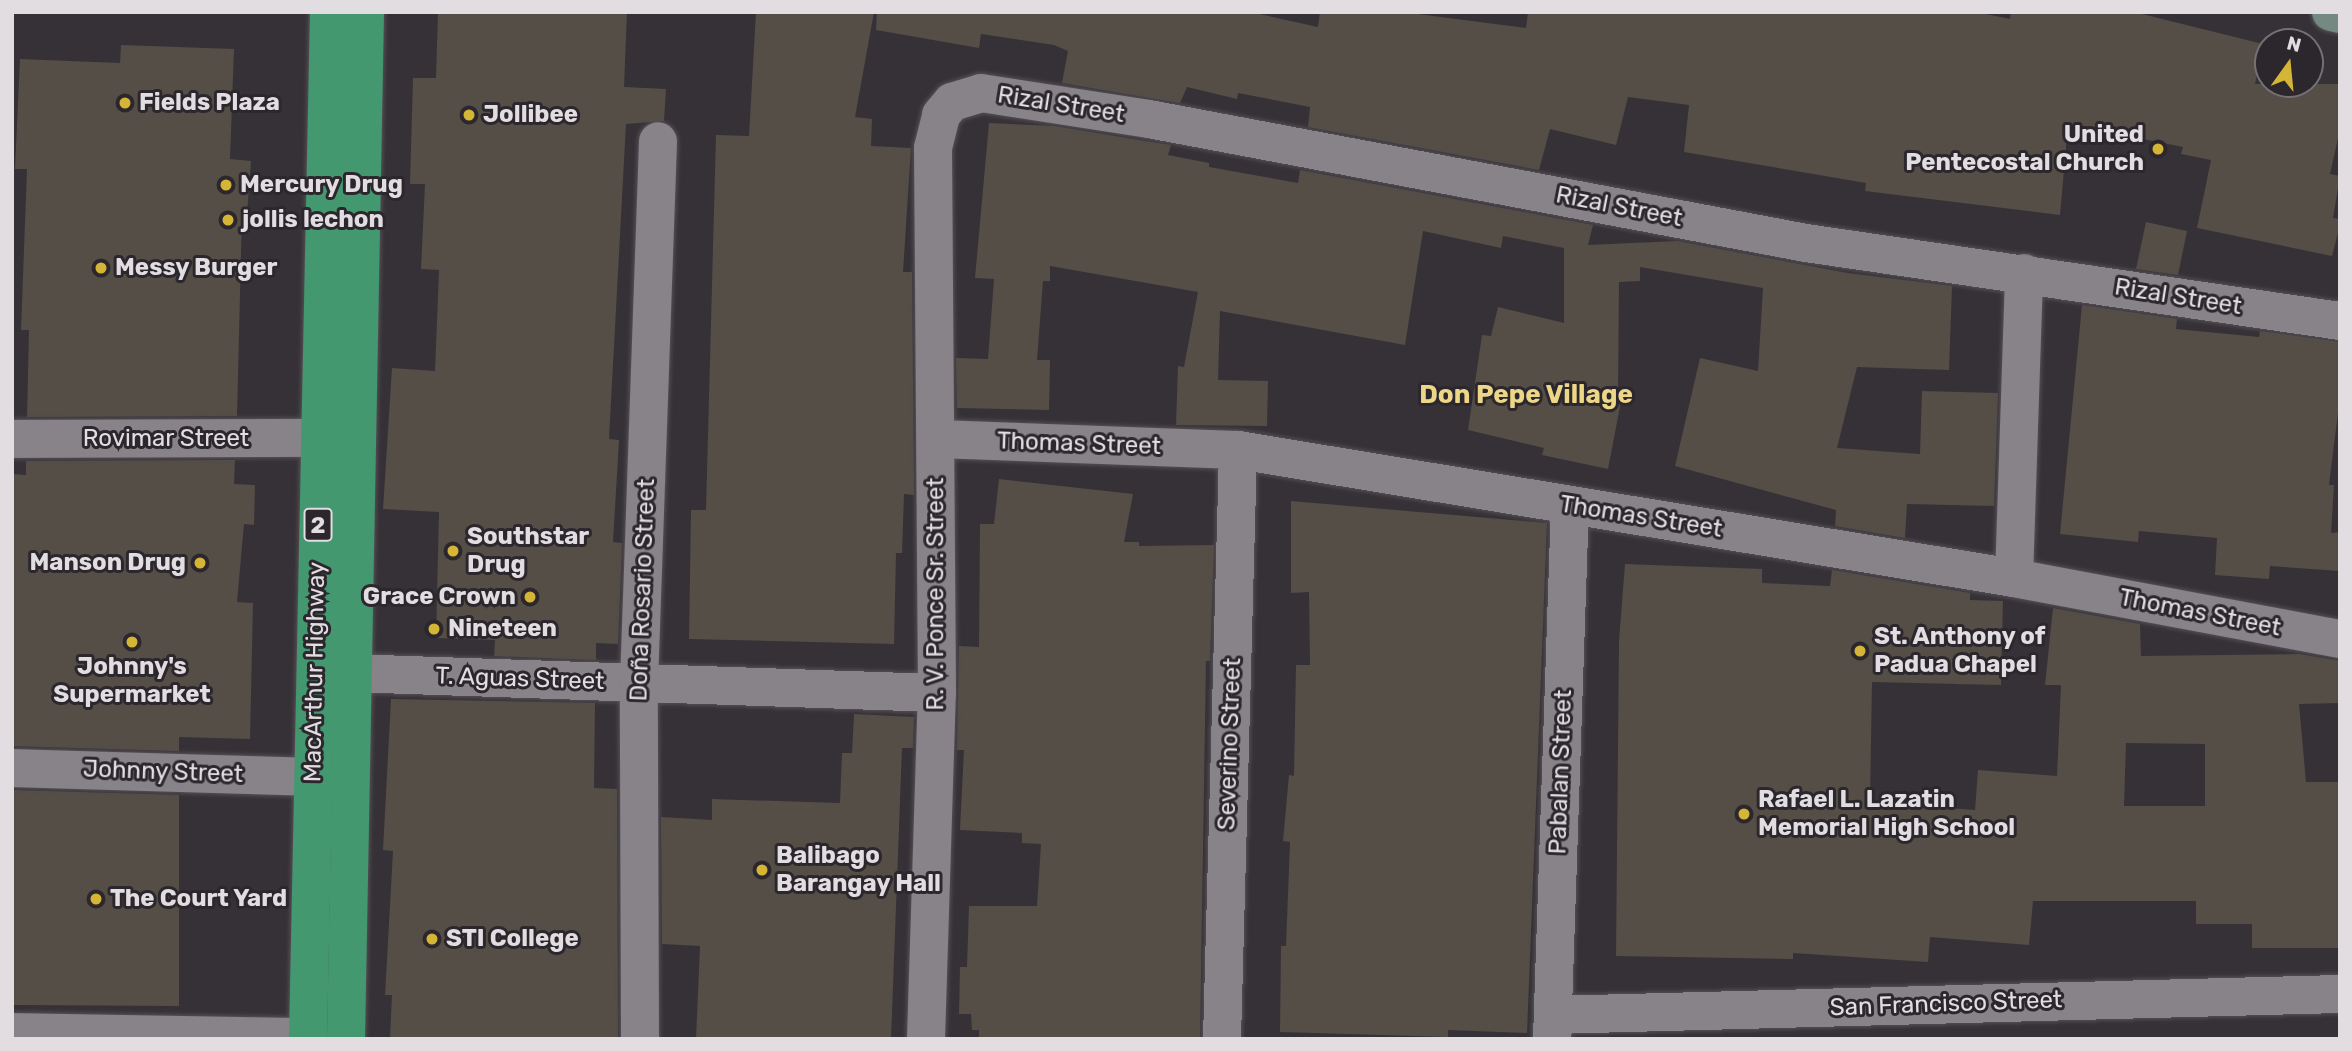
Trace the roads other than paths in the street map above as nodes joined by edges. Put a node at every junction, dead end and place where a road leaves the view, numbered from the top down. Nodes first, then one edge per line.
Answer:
1 (329, 12) edge
2 (365, 12) edge
3 (2332, 12) edge
4 (2340, 14) edge
5 (658, 141) dead end
6 (933, 148) joint
7 (2024, 273) junction
8 (2340, 321) edge
9 (320, 438) junction
10 (12, 439) edge
11 (937, 439) junction
12 (1238, 450) junction
13 (1570, 505) junction
14 (2014, 578) junction
15 (2340, 639) edge
16 (314, 672) junction
17 (354, 673) junction
18 (639, 683) junction
19 (937, 693) junction
20 (12, 768) edge
21 (313, 777) junction
22 (2340, 994) edge
23 (1552, 1027) edge
24 (12, 1032) edge
25 (308, 1038) edge
26 (346, 1039) edge
27 (640, 1039) edge
28 (926, 1039) edge
29 (1222, 1039) edge

1 - 9 highway, MacArthur Highway / 2
2 - 17 highway, MacArthur Highway / 2
3 - 4 main road
5 - 18 street, Doña Rosario Street
6 - 7 street, Rizal Street
6 - 11 street, R. V. Ponce Sr. Street
7 - 8 street, Rizal Street
7 - 14 street
9 - 10 street, Rovimar Street
9 - 16 highway, MacArthur Highway / 2
11 - 12 street, Thomas Street
11 - 19 street, R. V. Ponce Sr. Street
12 - 13 street, Thomas Street
12 - 29 street, Severino Street
13 - 14 street, Thomas Street
13 - 23 street, Pabalan Street
14 - 15 street, Thomas Street
16 - 17 street, T. Aguas Street
16 - 21 highway, MacArthur Highway / 2
17 - 18 street, T. Aguas Street
17 - 26 highway, MacArthur Highway / 2
18 - 19 street, T. Aguas Street
18 - 27 street, Doña Rosario Street
19 - 28 street, R. V. Ponce Sr. Street
20 - 21 street, Johnny Street
21 - 25 highway, MacArthur Highway / 2
22 - 23 street, San Francisco Street
24 - 25 street

